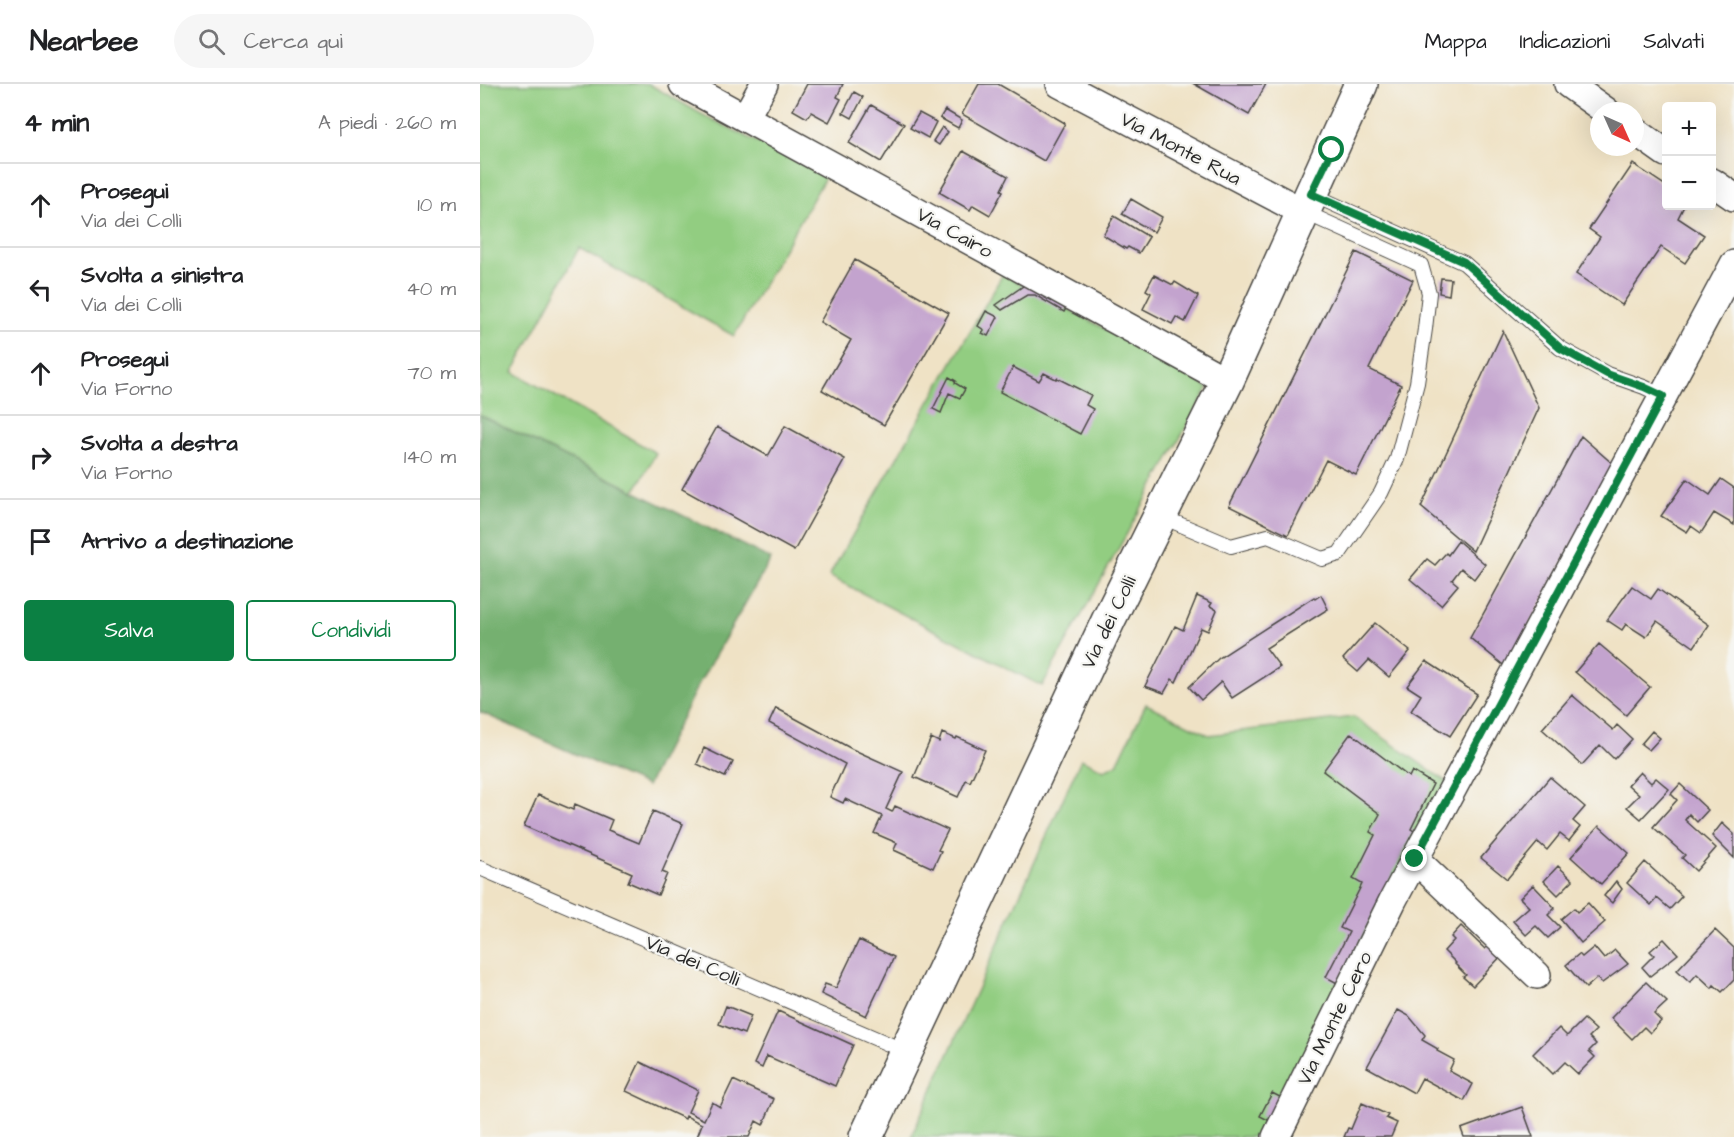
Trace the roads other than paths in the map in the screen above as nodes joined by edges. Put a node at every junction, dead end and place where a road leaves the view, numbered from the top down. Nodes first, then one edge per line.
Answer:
1 (683, 84) edge
2 (764, 84) edge
3 (1060, 84) edge
4 (1361, 84) edge
5 (1568, 84) edge
6 (1593, 102) edge
7 (745, 118) junction
8 (1644, 137) edge
9 (1662, 150) edge
10 (1716, 185) edge
11 (1734, 197) edge
12 (1307, 203) junction
13 (1734, 264) edge
14 (1227, 381) junction
15 (1663, 396) junction
16 (1160, 516) junction
17 (1415, 859) junction
18 (480, 868) edge
19 (1537, 975) dead end
20 (907, 1052) junction
21 (866, 1137) edge
22 (1276, 1137) edge

1 - 7 street, Via Cairo
2 - 7 street
3 - 12 street, Via Monte Rua
4 - 12 main road, Via dei Colli
5 - 6 street
7 - 14 street, Via Cairo
8 - 9 street
10 - 11 street
12 - 14 main road, Via dei Colli
12 - 15 lane
12 - 16 lane
13 - 15 street, Via Monte Cero
14 - 16 main road, Via dei Colli
15 - 17 street, Via Monte Cero
16 - 20 main road, Via dei Colli
17 - 19 street
17 - 22 street, Via Monte Cero
18 - 20 lane, Via dei Colli
20 - 21 main road, Via dei Colli

